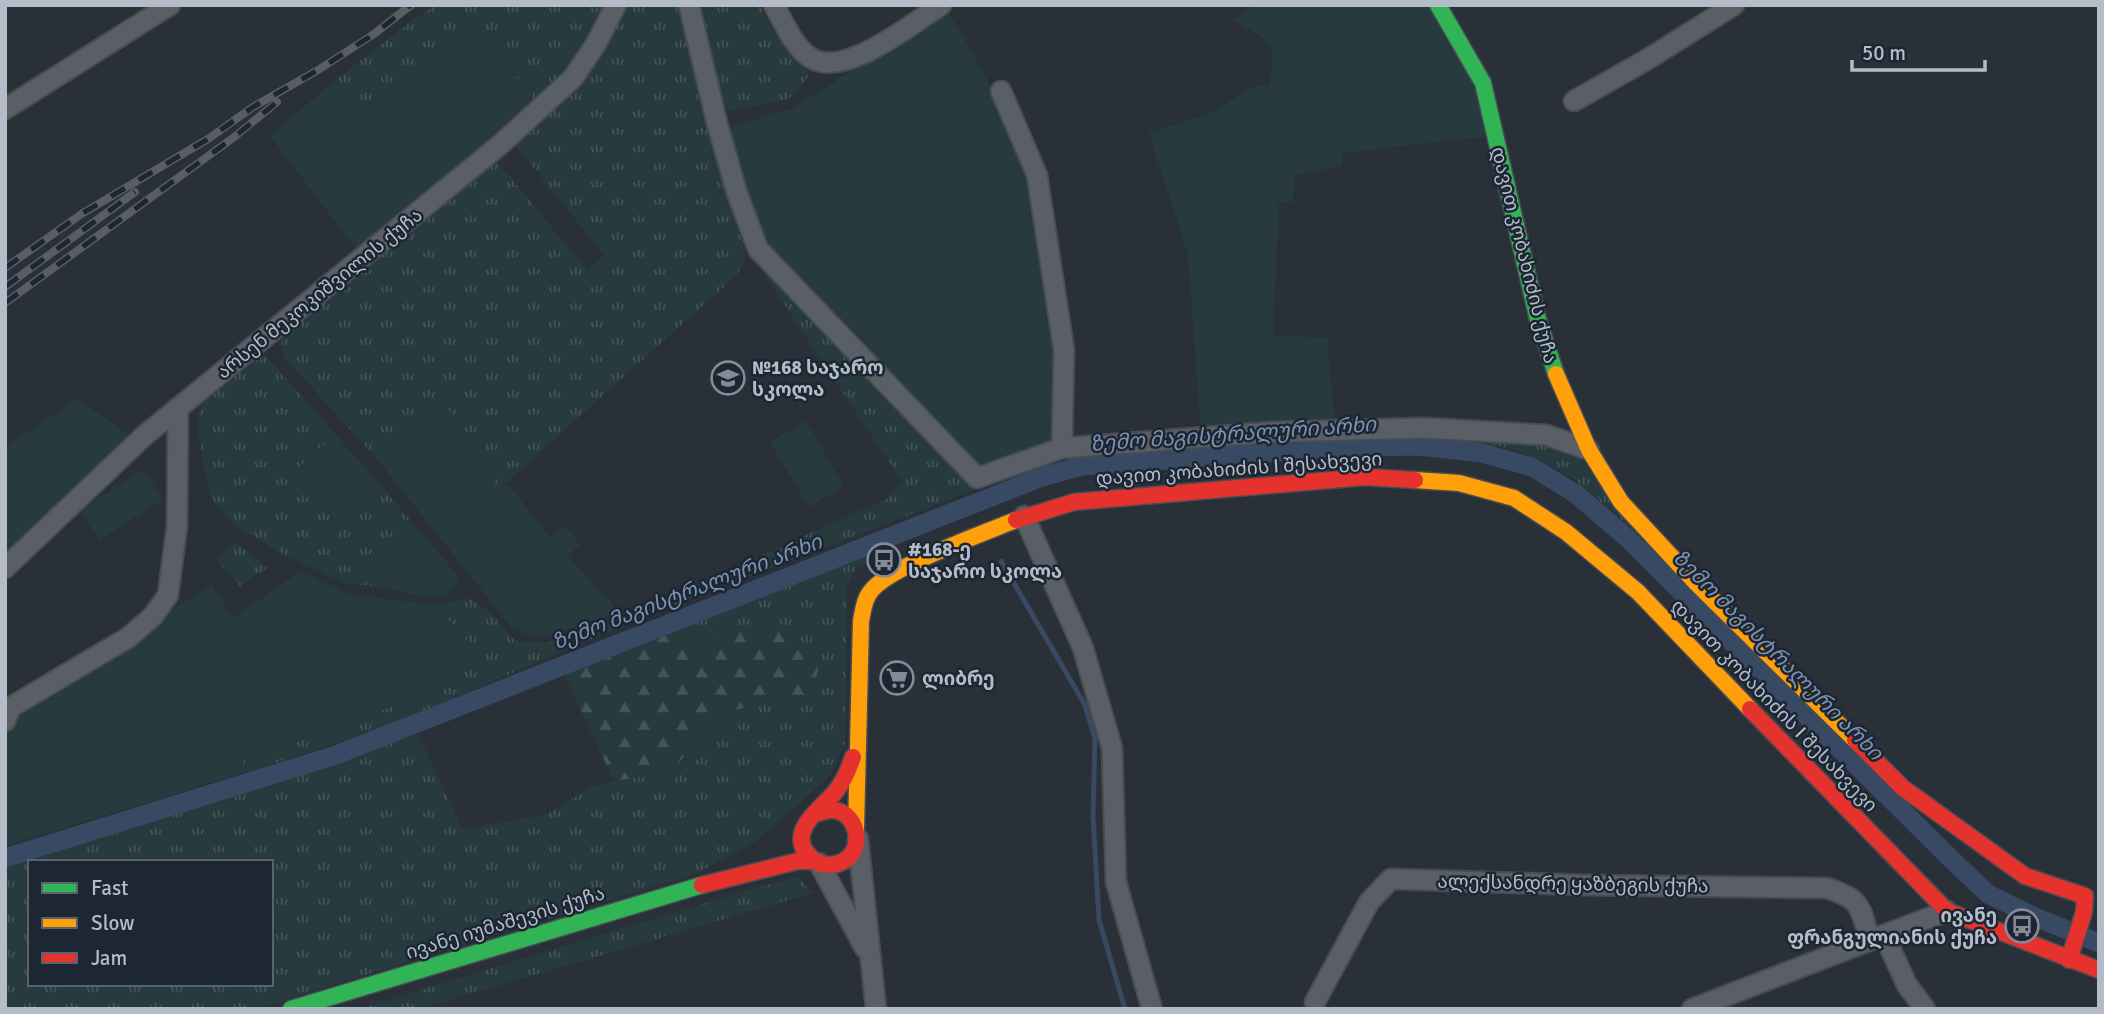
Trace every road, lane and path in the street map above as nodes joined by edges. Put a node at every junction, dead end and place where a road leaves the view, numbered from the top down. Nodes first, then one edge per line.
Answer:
1 (170, 5) edge
2 (616, 5) edge
3 (689, 5) edge
4 (774, 5) edge
5 (941, 5) edge
6 (1438, 5) edge
7 (1734, 5) edge
8 (1001, 91) dead end
9 (1574, 101) dead end
10 (5, 109) edge
11 (178, 408) junction
12 (1062, 448) junction
13 (1589, 450) junction
14 (1024, 516) junction
15 (5, 568) edge
16 (5, 721) edge
17 (857, 745) junction
18 (810, 818) junction
19 (857, 834) junction
20 (788, 836) dead end
21 (762, 855) dead end
22 (817, 862) junction
23 (731, 876) junction
24 (1947, 911) junction
25 (1877, 937) junction
26 (869, 955) junction
27 (2069, 960) junction
28 (2099, 970) edge
29 (1315, 1002) dead end
30 (291, 1009) edge
31 (876, 1009) edge
32 (1152, 1009) edge
33 (1692, 1009) edge
34 (1925, 1009) edge

1 - 10 street
2 - 11 street, არსენ მეკოკიშვილის ქუჩა
3 - 12 street
4 - 5 street
6 - 13 street, დავით კობახიძის ქუჩა
7 - 9 street
8 - 12 street
11 - 15 street, არსენ მეკოკიშვილის ქუჩა
11 - 16 street
12 - 13 street
13 - 27 street, დავით კობახიძის ქუჩა
14 - 17 street, დავით კობახიძის I შესახვევი
14 - 24 street, დავით კობახიძის I შესახვევი
14 - 32 street
17 - 18 street, დავით კობახიძის I შესახვევი
17 - 19 street, დავით კობახიძის I შესახვევი
18 - 19 street
18 - 20 street
18 - 22 street
19 - 22 street
19 - 26 street
21 - 23 street, ივანე იუმაშევის ქუჩა
22 - 23 street, ივანე იუმაშევის ქუჩა
22 - 26 street
23 - 30 street, ივანე იუმაშევის ქუჩა
24 - 25 street
24 - 27 street, დავით კობახიძის I შესახვევი
25 - 29 street, ალექსანდრე ყაზბეგის ქუჩა
25 - 33 street
25 - 34 street
26 - 31 street
27 - 28 street

